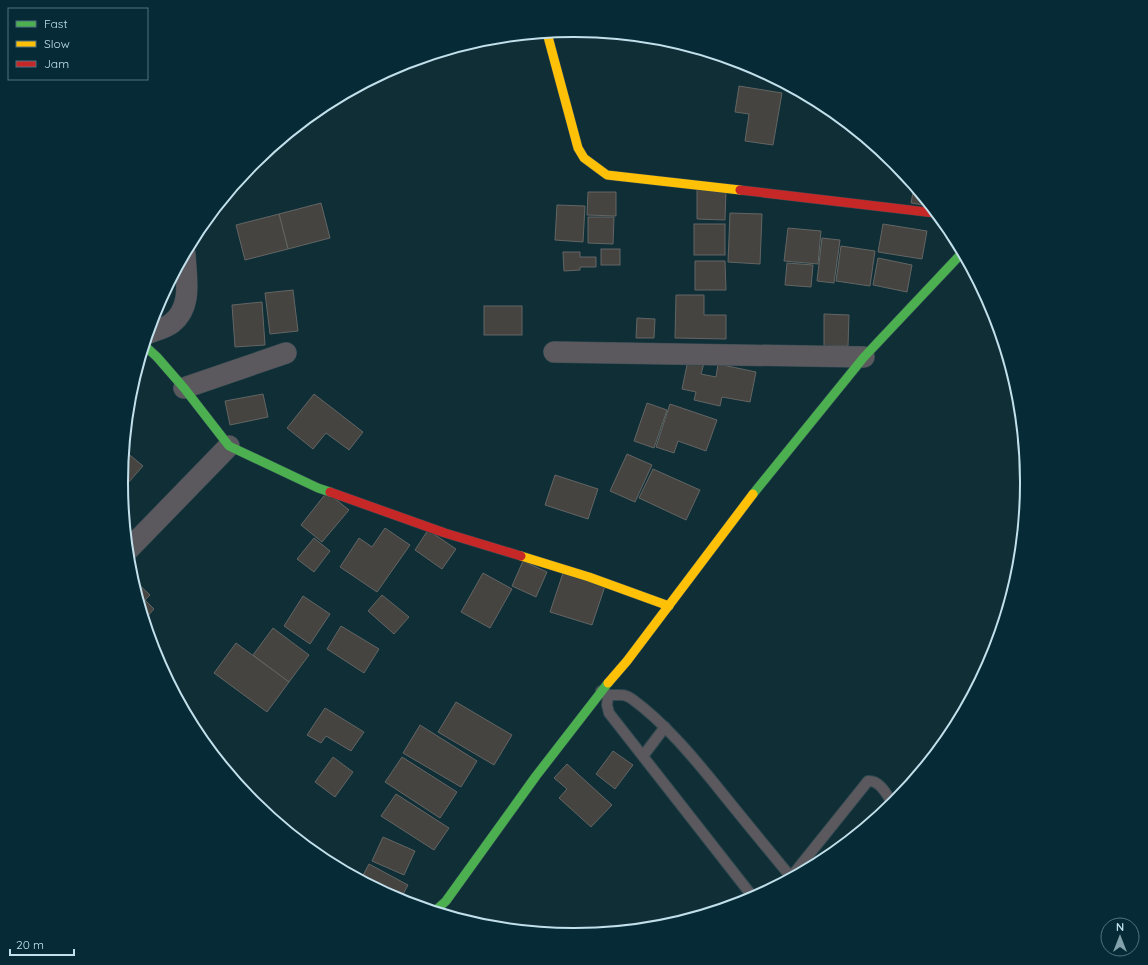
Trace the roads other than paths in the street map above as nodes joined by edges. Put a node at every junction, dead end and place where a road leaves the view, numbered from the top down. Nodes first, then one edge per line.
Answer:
1 (548, 38) edge
2 (928, 212) edge
3 (958, 257) edge
4 (186, 264) edge
5 (155, 330) edge
6 (149, 350) edge
7 (554, 352) dead end
8 (286, 353) dead end
9 (864, 357) junction
10 (184, 388) junction
11 (229, 446) junction
12 (133, 545) edge
13 (669, 606) junction
14 (604, 694) junction
15 (665, 727) junction
16 (643, 756) junction
17 (888, 799) edge
18 (799, 867) edge
19 (788, 873) edge
20 (749, 892) edge
21 (440, 907) edge

1 - 2 street
3 - 9 street
4 - 5 street
6 - 10 street
7 - 9 street
8 - 10 street
9 - 13 street
10 - 11 street
11 - 12 street
11 - 13 street
13 - 14 street
14 - 15 lane
14 - 16 lane
14 - 21 street
15 - 16 lane
15 - 19 lane
16 - 20 lane
17 - 18 lane

